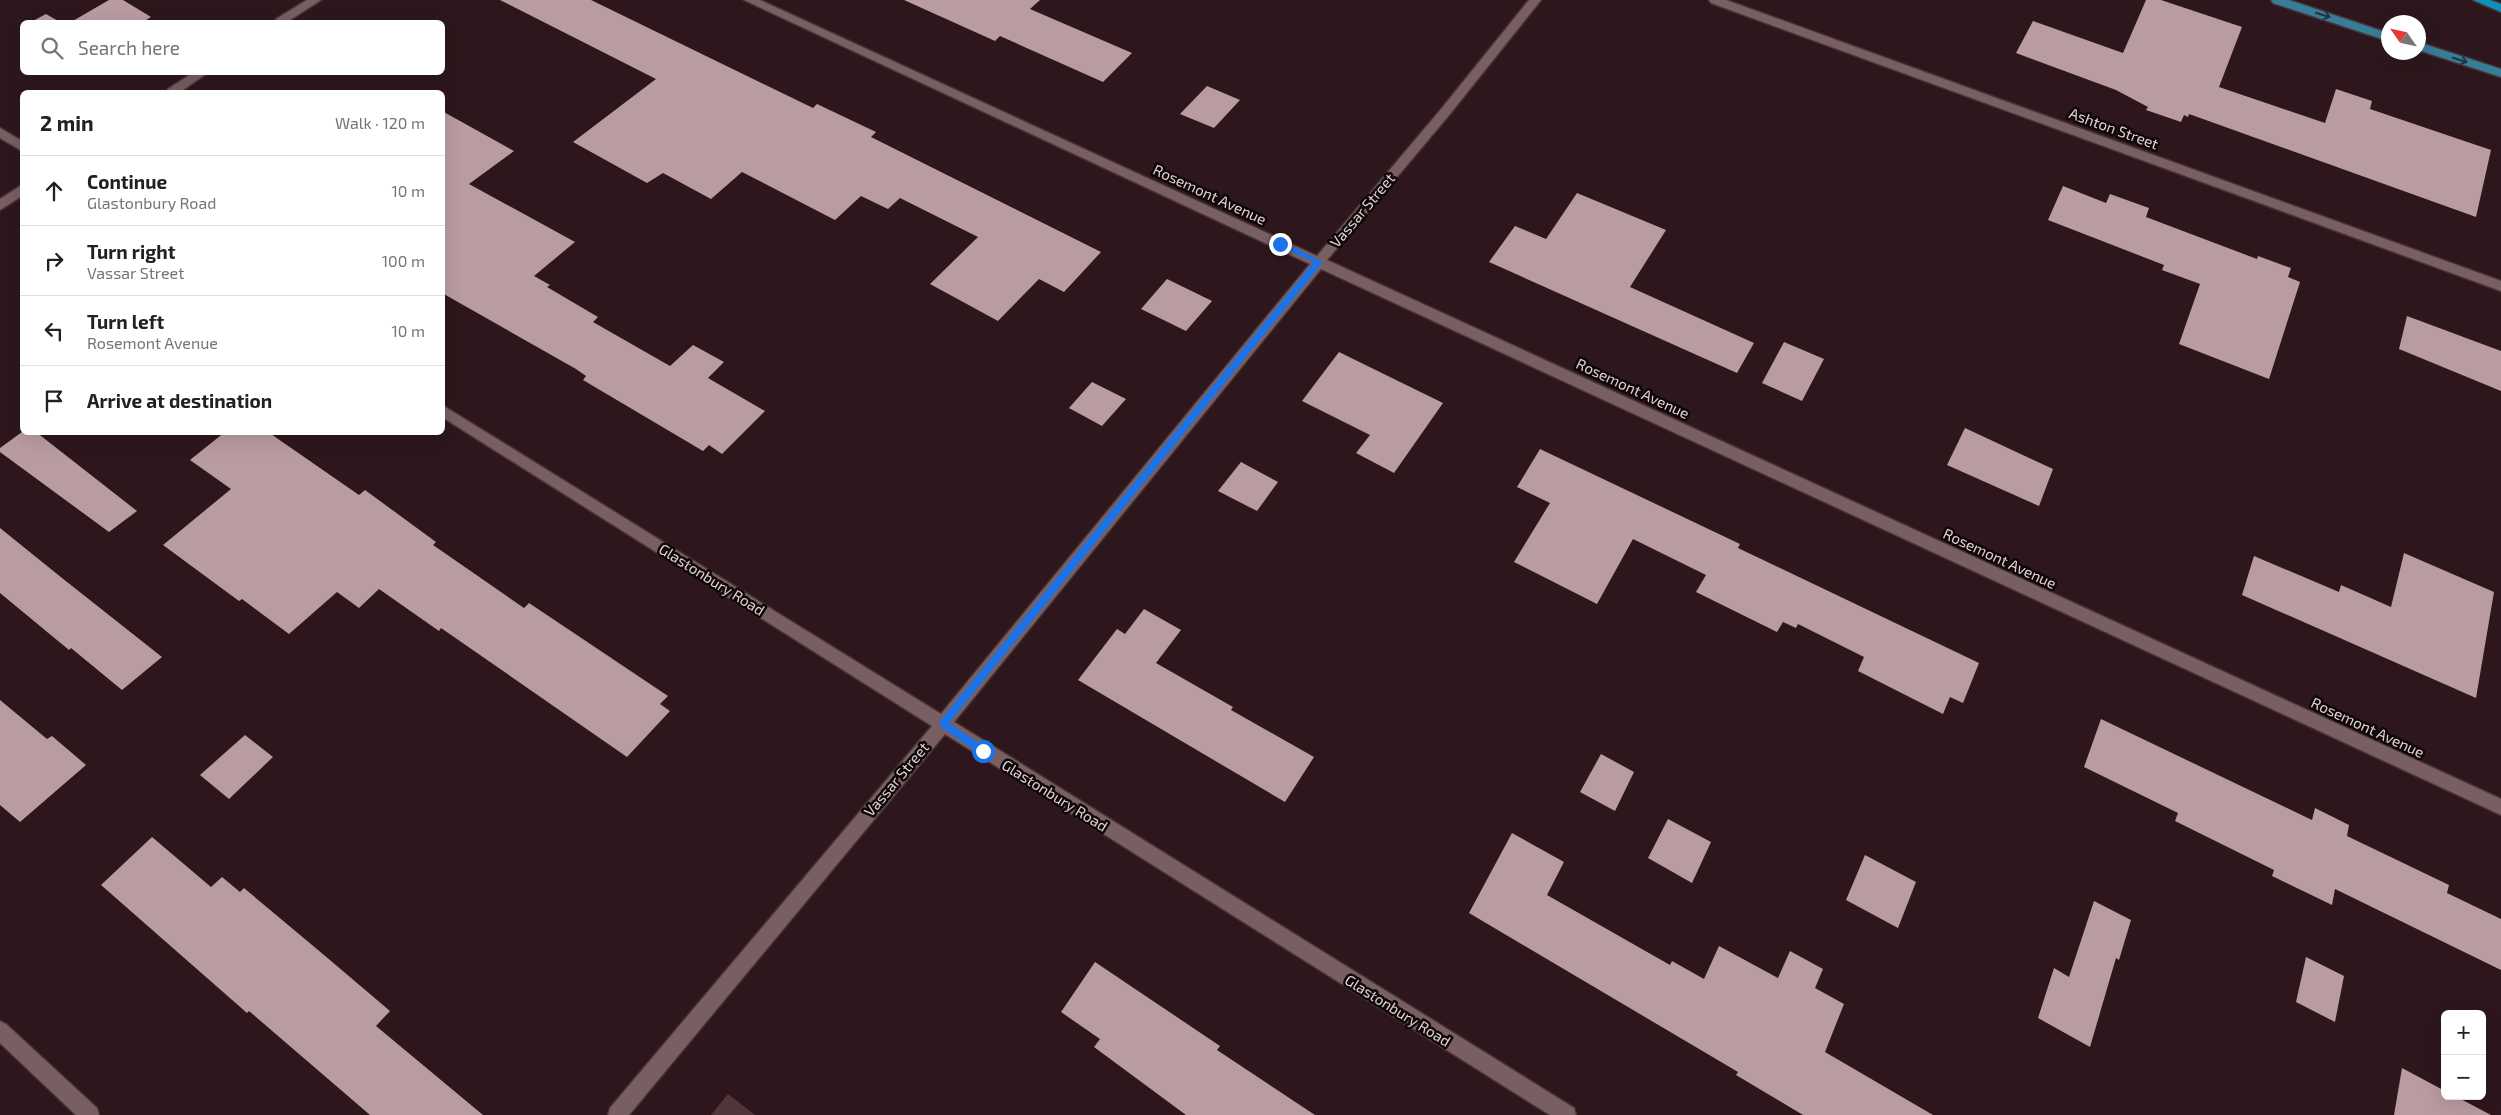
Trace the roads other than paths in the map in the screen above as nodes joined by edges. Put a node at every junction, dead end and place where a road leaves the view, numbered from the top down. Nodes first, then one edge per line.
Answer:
1 (315, 0) edge
2 (750, 0) edge
3 (1535, 0) edge
4 (1715, 0) edge
5 (2277, 0) edge
6 (2479, 0) edge
7 (2501, 8) edge
8 (283, 20) edge
9 (2381, 35) edge
10 (2426, 49) edge
11 (2501, 74) edge
12 (198, 75) edge
13 (175, 90) edge
14 (0, 132) edge
15 (20, 146) edge
16 (20, 191) edge
17 (0, 205) edge
18 (1319, 262) junction
19 (2501, 286) edge
20 (445, 412) edge
21 (943, 724) junction
22 (2501, 807) edge
23 (0, 1030) edge
24 (90, 1115) edge
25 (617, 1115) edge
26 (1567, 1115) edge

1 - 8 street
2 - 18 street, Rosemont Avenue
3 - 18 street, Vassar Street
4 - 19 street, Ashton Street
5 -> 9 main road
6 - 7 highway
10 -> 11 main road
12 - 13 street
14 - 15 street
16 - 17 street
18 - 21 street, Vassar Street
18 - 22 street, Rosemont Avenue
20 - 21 street, Glastonbury Road
21 - 25 street, Vassar Street
21 - 26 street, Glastonbury Road
23 - 24 street

